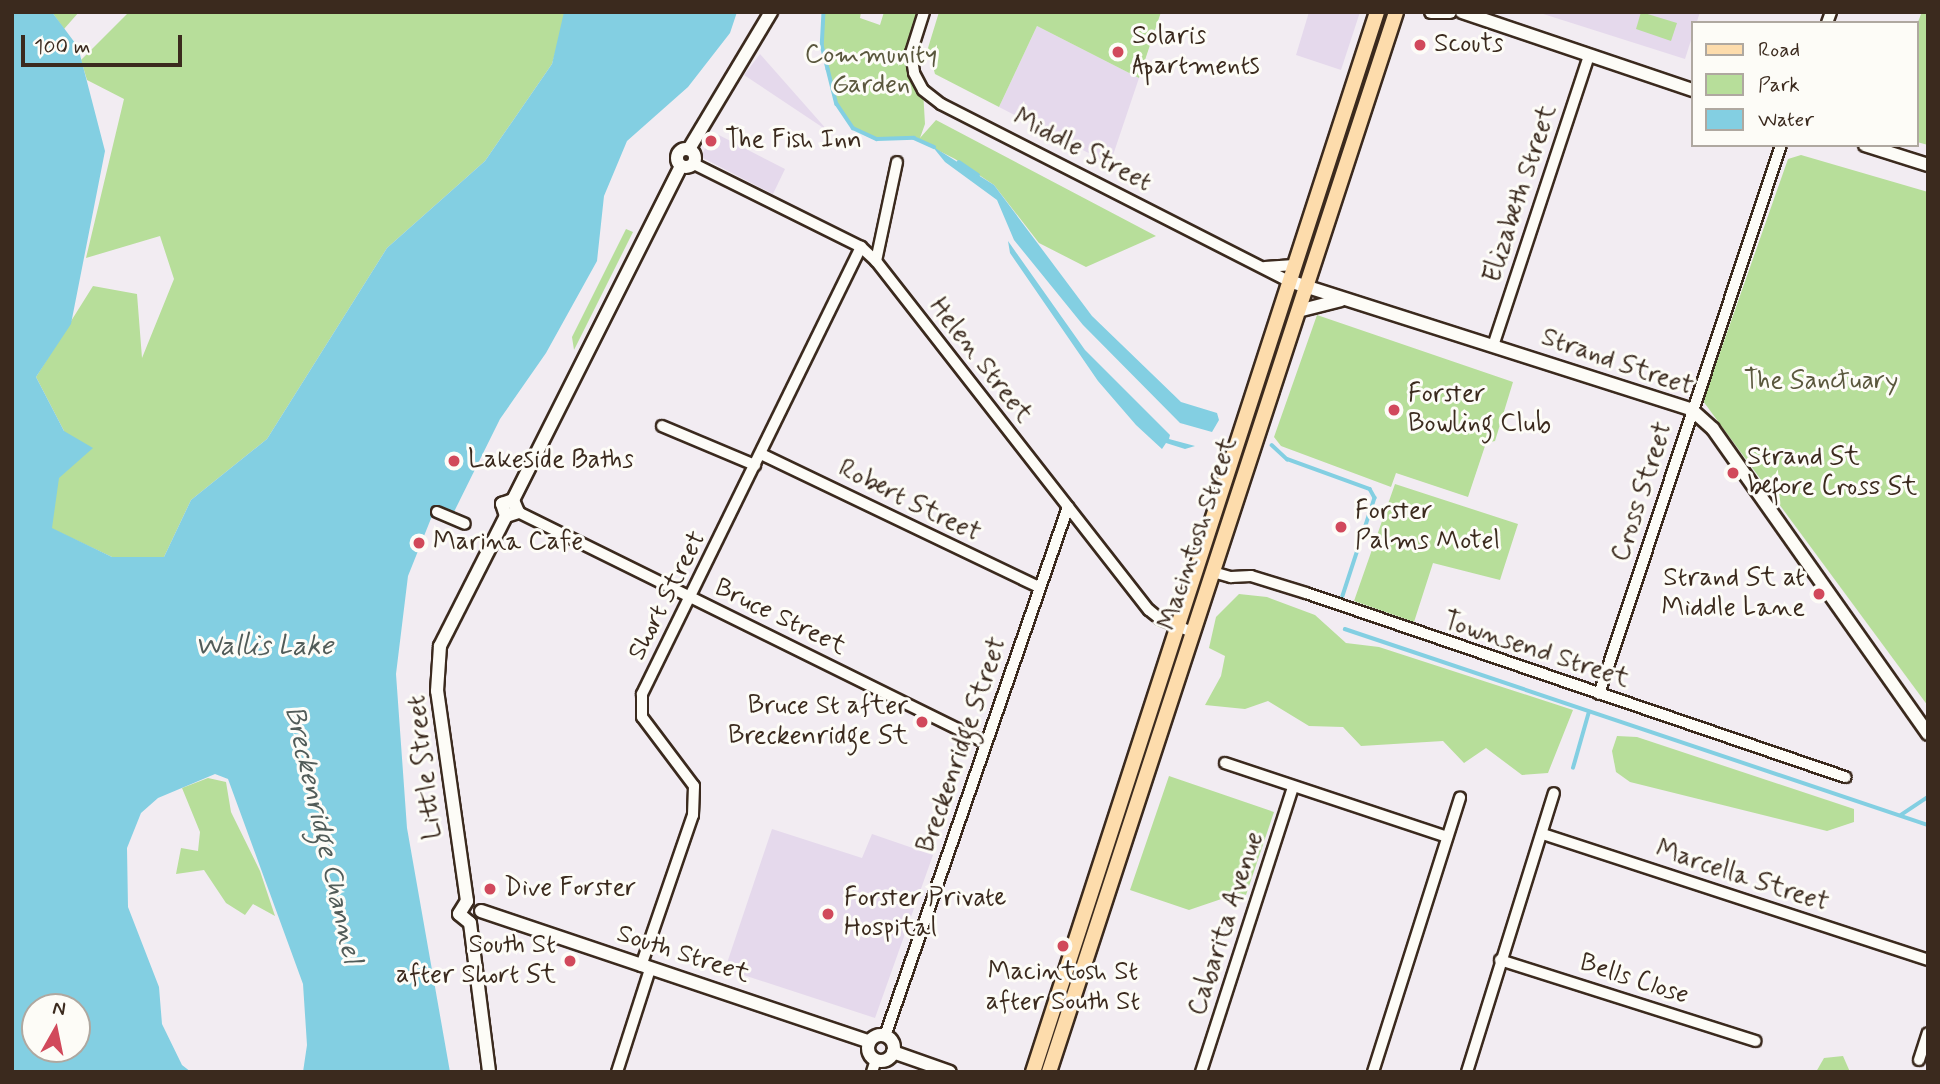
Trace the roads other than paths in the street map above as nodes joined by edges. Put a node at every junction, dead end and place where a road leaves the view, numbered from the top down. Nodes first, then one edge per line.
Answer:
1 (771, 12) edge
2 (923, 12) edge
3 (1377, 12) edge
4 (1396, 12) edge
5 (1431, 12) edge
6 (1450, 12) edge
7 (1462, 12) edge
8 (1589, 55) junction
9 (1692, 90) edge
10 (1780, 147) edge
11 (1871, 147) edge
12 (897, 162) dead end
13 (687, 165) junction
14 (1928, 165) edge
15 (861, 247) junction
16 (876, 261) junction
17 (1294, 265) junction
18 (1257, 267) junction
19 (1289, 281) junction
20 (1306, 287) junction
21 (1345, 300) junction
22 (1298, 311) junction
23 (1493, 346) junction
24 (1692, 410) junction
25 (662, 426) dead end
26 (761, 454) junction
27 (755, 466) junction
28 (1068, 507) junction
29 (512, 509) junction
30 (437, 512) dead end
31 (466, 524) dead end
32 (1213, 572) junction
33 (1039, 587) junction
34 (693, 598) junction
35 (1177, 627) junction
36 (1193, 632) junction
37 (1599, 694) junction
38 (1928, 734) edge
39 (986, 743) junction
40 (1225, 763) dead end
41 (1845, 777) dead end
42 (1293, 788) junction
43 (1554, 793) dead end
44 (1461, 797) dead end
45 (1544, 834) junction
46 (1447, 837) junction
47 (467, 901) junction
48 (481, 911) junction
49 (470, 923) junction
50 (1500, 960) junction
51 (1928, 960) edge
52 (645, 967) junction
53 (1928, 1033) edge
54 (885, 1036) junction
55 (1755, 1041) dead end
56 (870, 1042) junction
57 (893, 1052) junction
58 (1919, 1060) dead end
59 (874, 1066) edge
60 (1467, 1070) edge
61 (489, 1072) edge
62 (617, 1072) edge
63 (950, 1072) edge
64 (1033, 1072) edge
65 (1049, 1072) edge
66 (1201, 1072) edge
67 (1373, 1072) edge

1 - 13 street, Little Street
2 - 18 street, Middle Street
3 - 17 main road, Macintosh Street
4 - 20 main road, Macintosh Street
5 - 6 street
7 - 8 street
8 - 9 street
8 - 23 street, Elizabeth Street
10 - 24 street, Cross Street
11 - 14 street
12 - 16 street
13 - 15 street, Helen Street
13 - 29 street, Little Street
15 - 16 street, Helen Street
15 - 26 street, Short Street
16 - 28 street, Helen Street
17 - 18 street
17 - 19 main road, Macintosh Street
18 - 19 street, Middle Street
19 - 20 street, Middle Street
19 - 35 main road, Macintosh Street
20 - 21 street, Strand Street
20 - 22 main road, Macintosh Street
21 - 22 street
21 - 23 street, Strand Street
22 - 32 main road, Macintosh Street
23 - 24 street, Strand Street
24 - 37 street, Cross Street
24 - 38 street, Strand Street
25 - 27 street
26 - 27 street, Short Street
26 - 33 street, Robert Street
27 - 34 street, Short Street
28 - 33 street, Breckenridge Street
28 - 35 street, Helen Street
29 - 34 street, Bruce Street
29 - 47 street, Little Street
30 - 31 street
32 - 36 main road, Macintosh Street
32 - 37 street, Townsend Street
33 - 39 street, Breckenridge Street
34 - 39 street, Bruce Street
34 - 52 street, Short Street
35 - 36 street, Helen Street
35 - 64 main road, Macintosh Street
36 - 65 main road, Macintosh Street
37 - 41 street, Townsend Street
39 - 54 street, Breckenridge Street
40 - 42 street
42 - 46 street
42 - 66 street, Cabarita Avenue
43 - 45 street
44 - 46 street
45 - 50 street
45 - 51 street, Marcella Street
46 - 67 street
47 - 48 street, South Street
47 - 49 street, Little Street
48 - 49 street
48 - 52 street, South Street
49 - 61 street
50 - 55 street, Bells Close
50 - 60 street
52 - 56 street, South Street
52 - 62 street, Short Street
53 - 58 street
54 - 56 street
54 - 57 street
56 - 59 street
57 - 59 street
57 - 63 street

